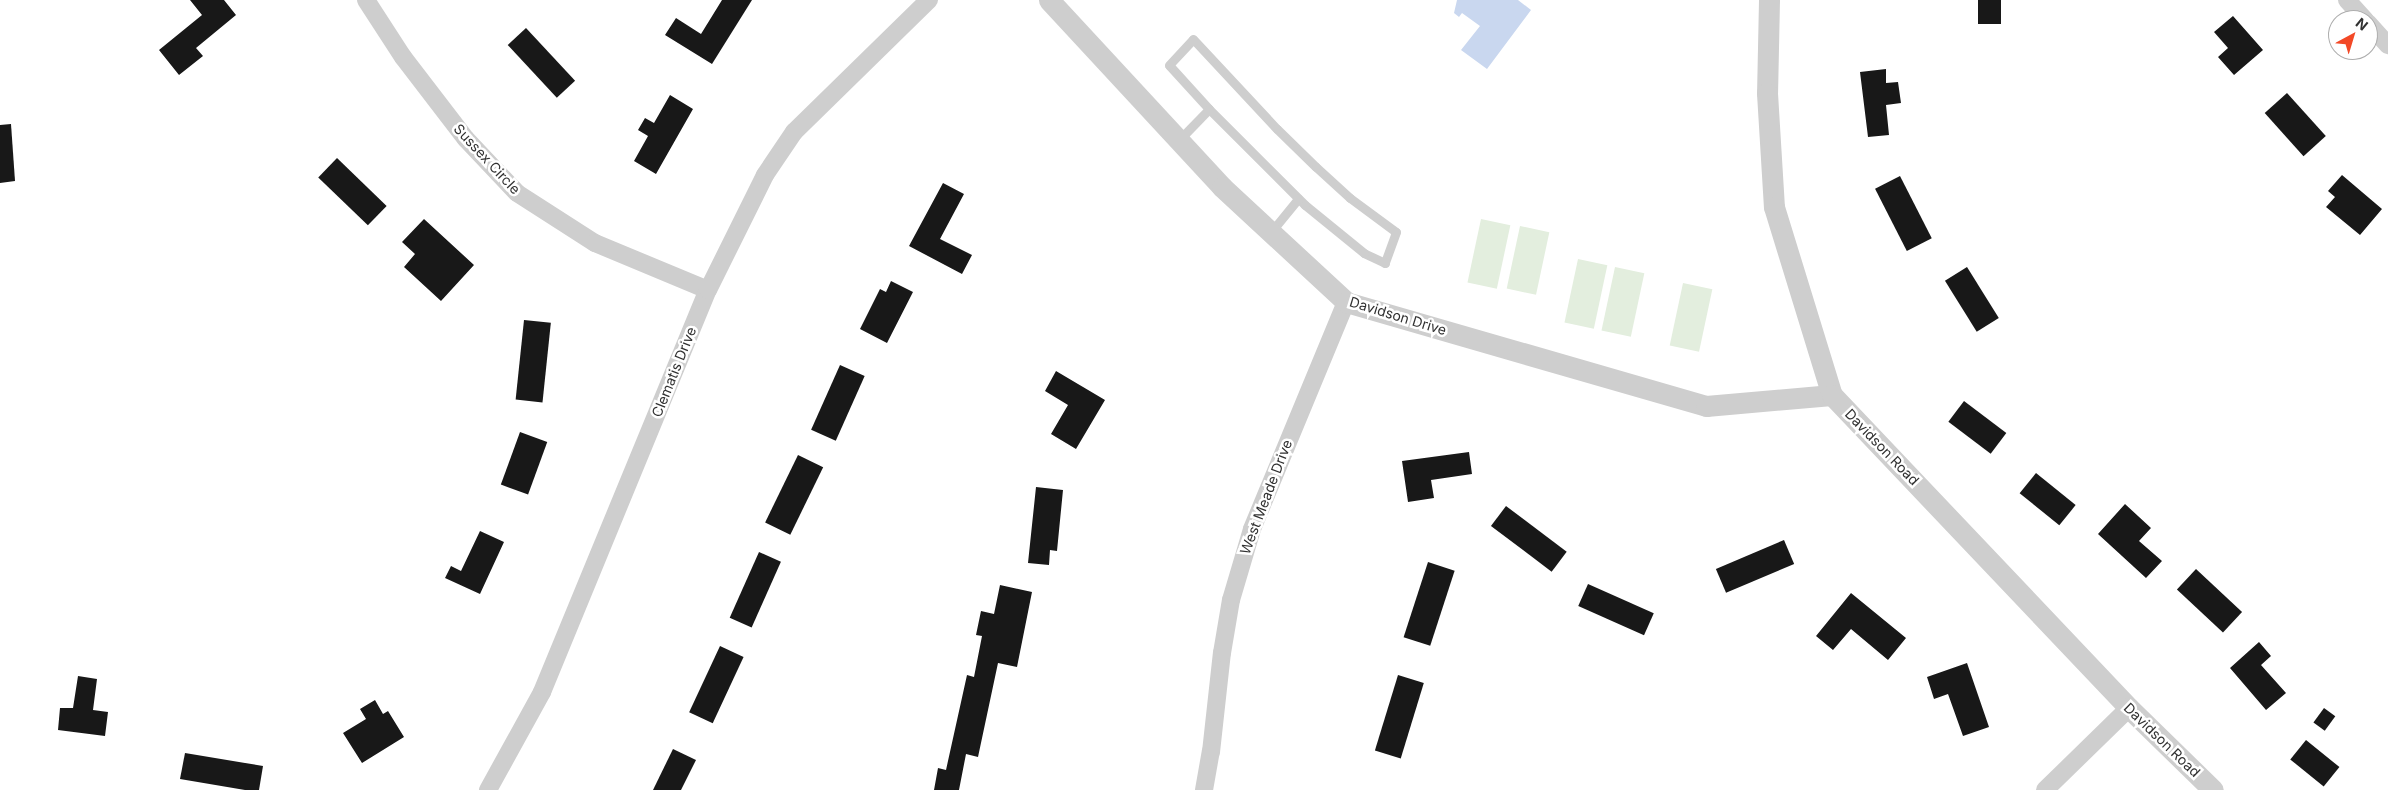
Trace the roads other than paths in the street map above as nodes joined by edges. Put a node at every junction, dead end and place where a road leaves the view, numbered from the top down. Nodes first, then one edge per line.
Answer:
1 (366, 0) edge
2 (929, 0) edge
3 (1049, 0) edge
4 (1769, 0) edge
5 (2347, 0) edge
6 (2356, 10) edge
7 (2378, 34) edge
8 (2388, 45) edge
9 (1209, 108) junction
10 (1178, 140) junction
11 (1298, 199) junction
12 (1271, 232) junction
13 (708, 290) junction
14 (1346, 302) junction
15 (1832, 396) junction
16 (2129, 708) junction
17 (488, 790) edge
18 (1204, 790) edge
19 (2045, 790) edge
20 (2213, 790) edge

1 - 13 street, Sussex Circle
2 - 13 street, Clematis Drive
3 - 10 street, Davidson Drive
4 - 15 street, Davidson Road
5 - 6 street
7 - 8 street
9 - 10 lane
9 - 11 lane
9 - 11 lane
10 - 12 street, Davidson Drive
11 - 12 lane
12 - 14 street, Davidson Drive
13 - 17 street, Clematis Drive
14 - 15 street, Davidson Drive
14 - 18 street, West Meade Drive
15 - 16 street, Davidson Road
16 - 19 street
16 - 20 street, Davidson Road

